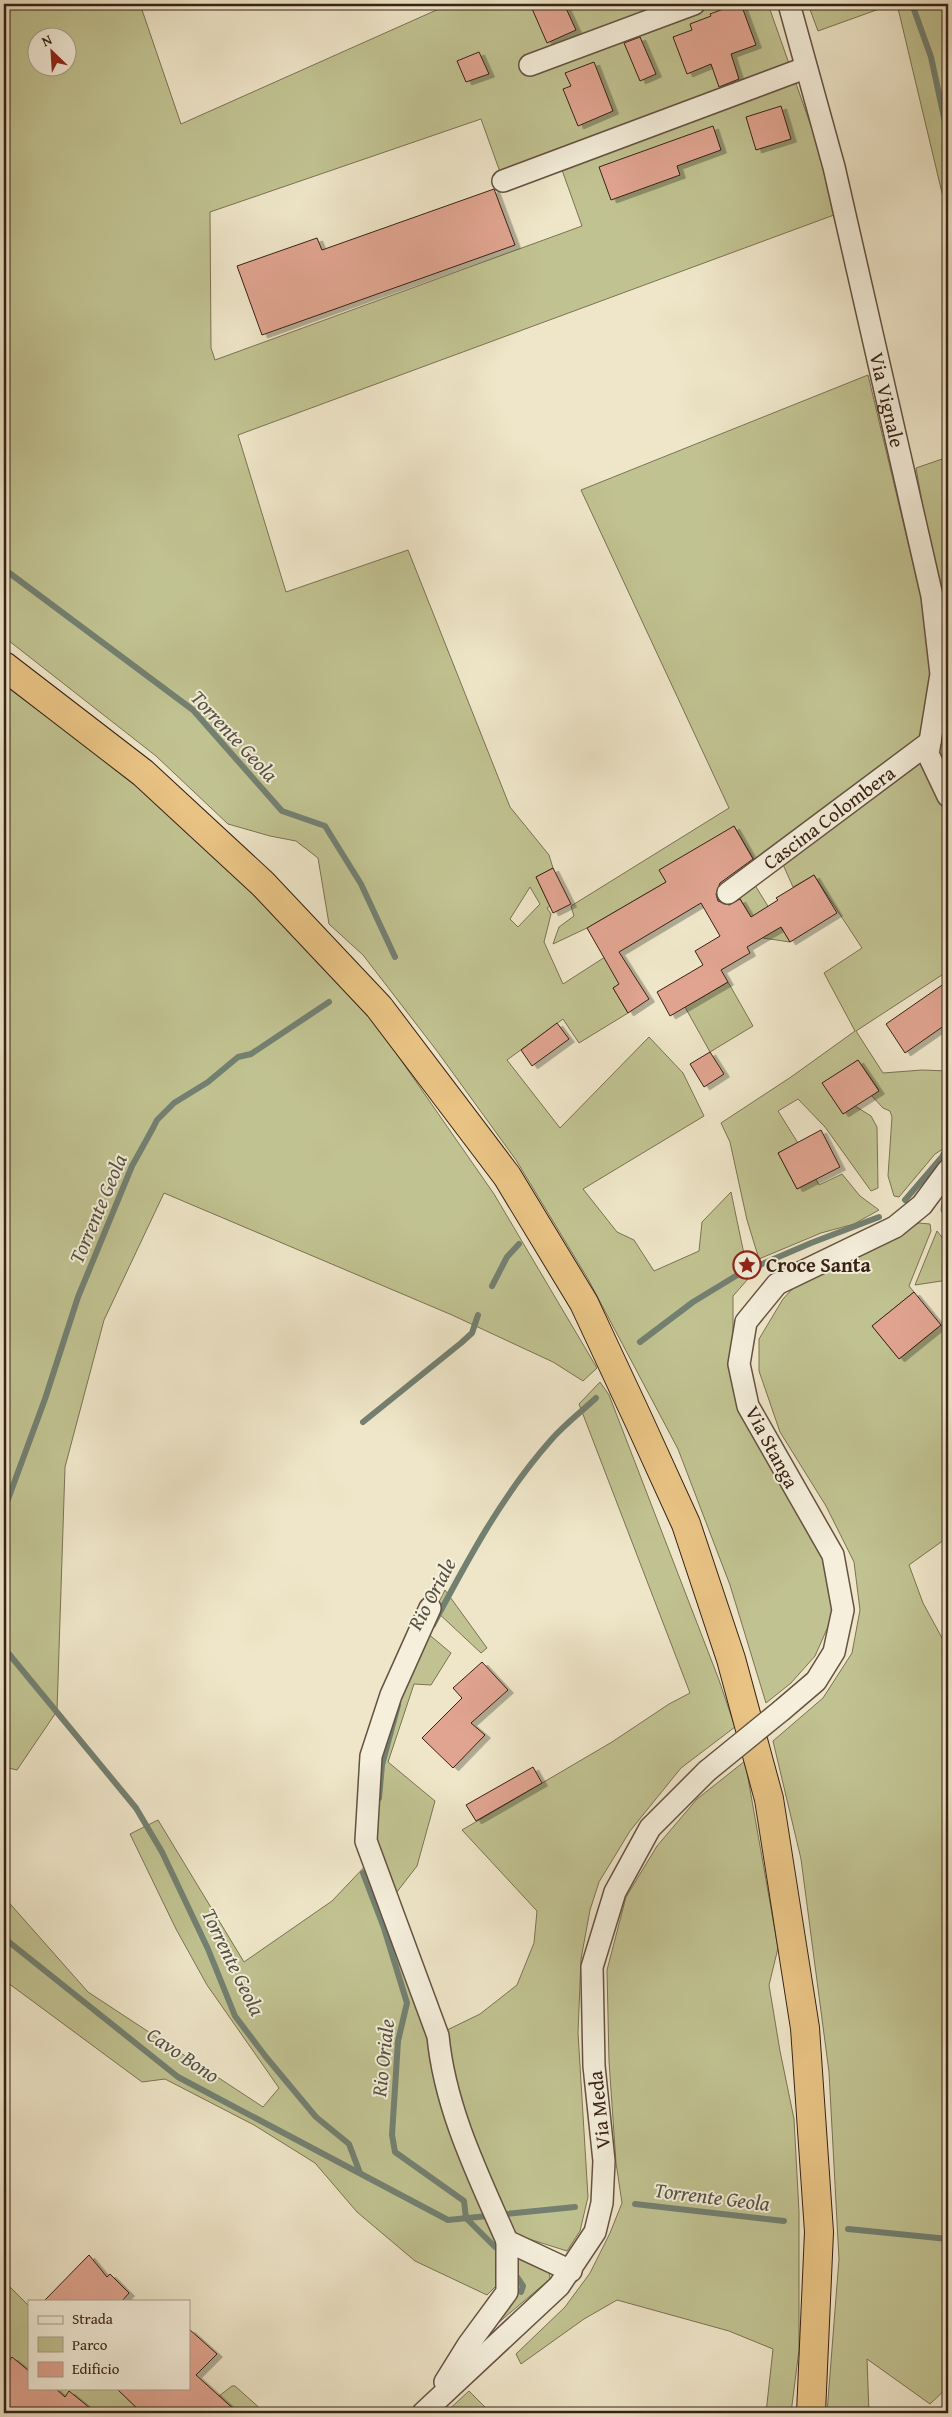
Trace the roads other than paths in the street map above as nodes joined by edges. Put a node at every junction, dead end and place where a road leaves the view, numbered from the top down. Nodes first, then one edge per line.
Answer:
1 (694, 4) edge
2 (788, 4) edge
3 (530, 65) dead end
4 (805, 68) junction
5 (503, 181) dead end
6 (4, 666) edge
7 (930, 742) junction
8 (948, 796) edge
9 (728, 893) dead end
10 (948, 1170) edge
11 (430, 1608) dead end
12 (707, 1771) joint
13 (503, 2233) junction
14 (571, 2270) junction
15 (427, 2409) edge
16 (811, 2413) edge

1 - 3 street
2 - 4 street, Via Vignale
4 - 5 street
4 - 7 street, Via Vignale
6 - 16 highway
7 - 8 street, Via Vignale
7 - 9 street, Cascina Colombera
10 - 12 street, Via Stanga, bridge
11 - 13 street
12 - 14 street, Via Meda
13 - 14 street
13 - 15 street
14 - 15 street, Via Meda

